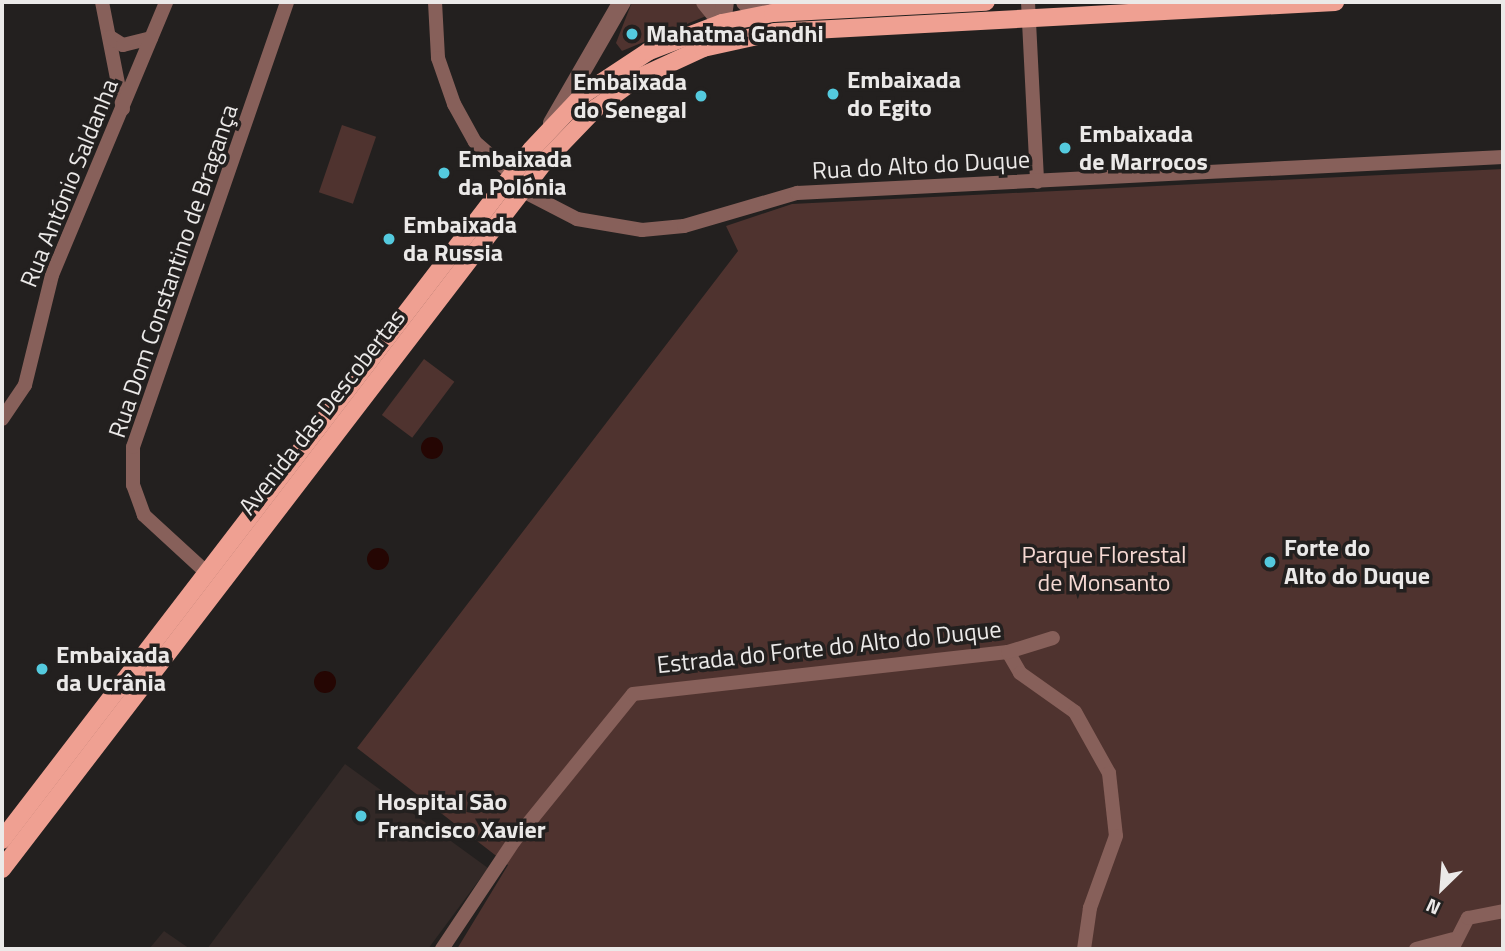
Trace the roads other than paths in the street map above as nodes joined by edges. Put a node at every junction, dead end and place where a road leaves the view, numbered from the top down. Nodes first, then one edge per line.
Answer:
1 (102, 2) edge
2 (166, 2) edge
3 (287, 2) edge
4 (435, 2) edge
5 (622, 2) edge
6 (705, 2) edge
7 (725, 2) edge
8 (745, 2) edge
9 (986, 2) edge
10 (1335, 2) edge
11 (1028, 10) edge
12 (798, 12) junction
13 (722, 23) junction
14 (110, 37) junction
15 (151, 38) junction
16 (726, 41) junction
17 (123, 111) junction
18 (547, 130) junction
19 (1503, 157) edge
20 (513, 175) junction
21 (1037, 182) junction
22 (523, 191) junction
23 (2, 419) edge
24 (207, 573) junction
25 (1053, 638) dead end
26 (1008, 652) junction
27 (2, 840) edge
28 (2, 869) edge
29 (1503, 911) edge
30 (1453, 944) edge
31 (442, 949) edge
32 (1084, 949) edge
33 (1416, 949) edge

1 - 14 street
2 - 15 street, Rua António Saldanha
3 - 24 street, Rua Dom Constantino de Bragança
4 - 20 street
5 - 18 street
6 - 13 street
7 - 13 street
8 - 12 street
9 - 12 main road, Avenida das Descobertas
10 - 11 main road, Avenida das Descobertas
11 - 16 main road, Avenida das Descobertas
11 - 21 street
12 - 13 main road, Avenida das Descobertas
13 - 16 main road
13 - 18 main road, Avenida das Descobertas
14 - 15 street
14 - 17 street
15 - 17 street, Rua António Saldanha
16 - 22 main road, Avenida das Descobertas
17 - 23 street, Rua António Saldanha
18 - 20 main road, Avenida das Descobertas
19 - 21 street, Rua do Alto do Duque
20 - 24 main road, Avenida das Descobertas
21 - 22 street, Rua do Alto do Duque
22 - 28 main road, Avenida das Descobertas
24 - 27 main road, Avenida das Descobertas
25 - 26 street, Estrada do Forte do Alto do Duque
26 - 31 street, Estrada do Forte do Alto do Duque
26 - 32 street
29 - 30 street
30 - 33 street

